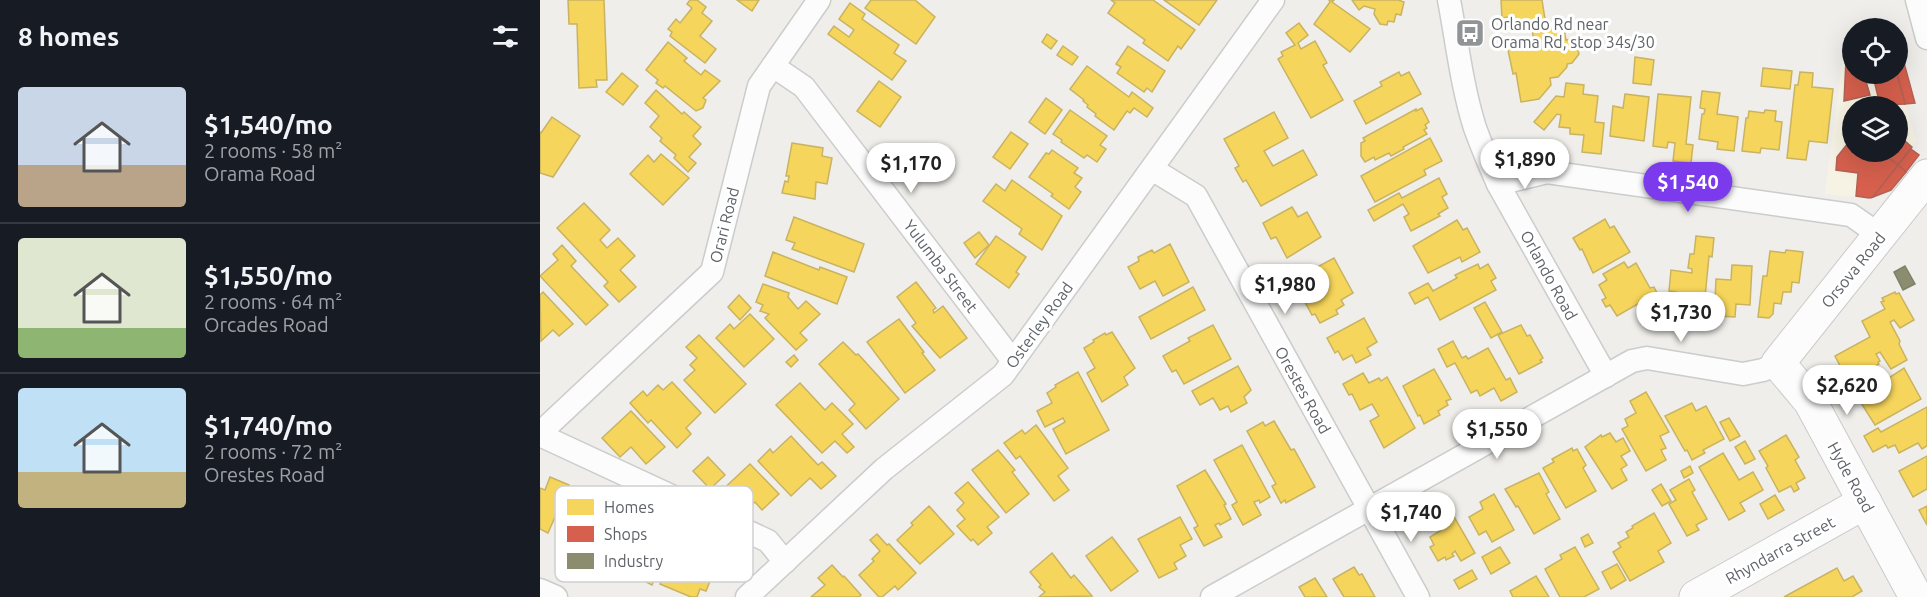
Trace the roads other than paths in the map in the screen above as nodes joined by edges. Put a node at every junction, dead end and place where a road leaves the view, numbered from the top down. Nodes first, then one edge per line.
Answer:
1 (819, 0) edge
2 (1273, 0) edge
3 (1449, 0) edge
4 (1917, 0) edge
5 (1927, 38) edge
6 (773, 66) junction
7 (1152, 169) junction
8 (1927, 176) edge
9 (1498, 184) junction
10 (1881, 236) junction
11 (1013, 361) junction
12 (1778, 363) junction
13 (1606, 376) junction
14 (540, 434) edge
15 (651, 486) edge
16 (1865, 502) junction
17 (1369, 508) junction
18 (753, 534) edge
19 (785, 562) junction
20 (540, 590) edge
21 (556, 597) edge
22 (747, 597) edge
23 (1212, 597) edge
24 (1418, 597) edge
25 (1696, 597) edge
26 (1916, 597) edge

1 - 6 street, Orari Road
2 - 7 street, Osterley Road
3 - 9 street, Orlando Road
4 - 5 street
6 - 11 street, Yulumba Street
6 - 14 street, Orari Road
7 - 11 street, Osterley Road
7 - 17 street, Orestes Road
8 - 10 street, Orsova Road
9 - 10 street
9 - 13 street, Orlando Road
10 - 12 street, Orsova Road
11 - 19 street, Osterley Road
12 - 13 street
12 - 16 street, Hyde Road
13 - 17 street
14 - 15 street
16 - 25 street, Rhyndarra Street
16 - 26 street, Hyde Road
17 - 23 street
17 - 24 street, Orestes Road
18 - 19 street
19 - 22 street, Osterley Road
20 - 21 street

